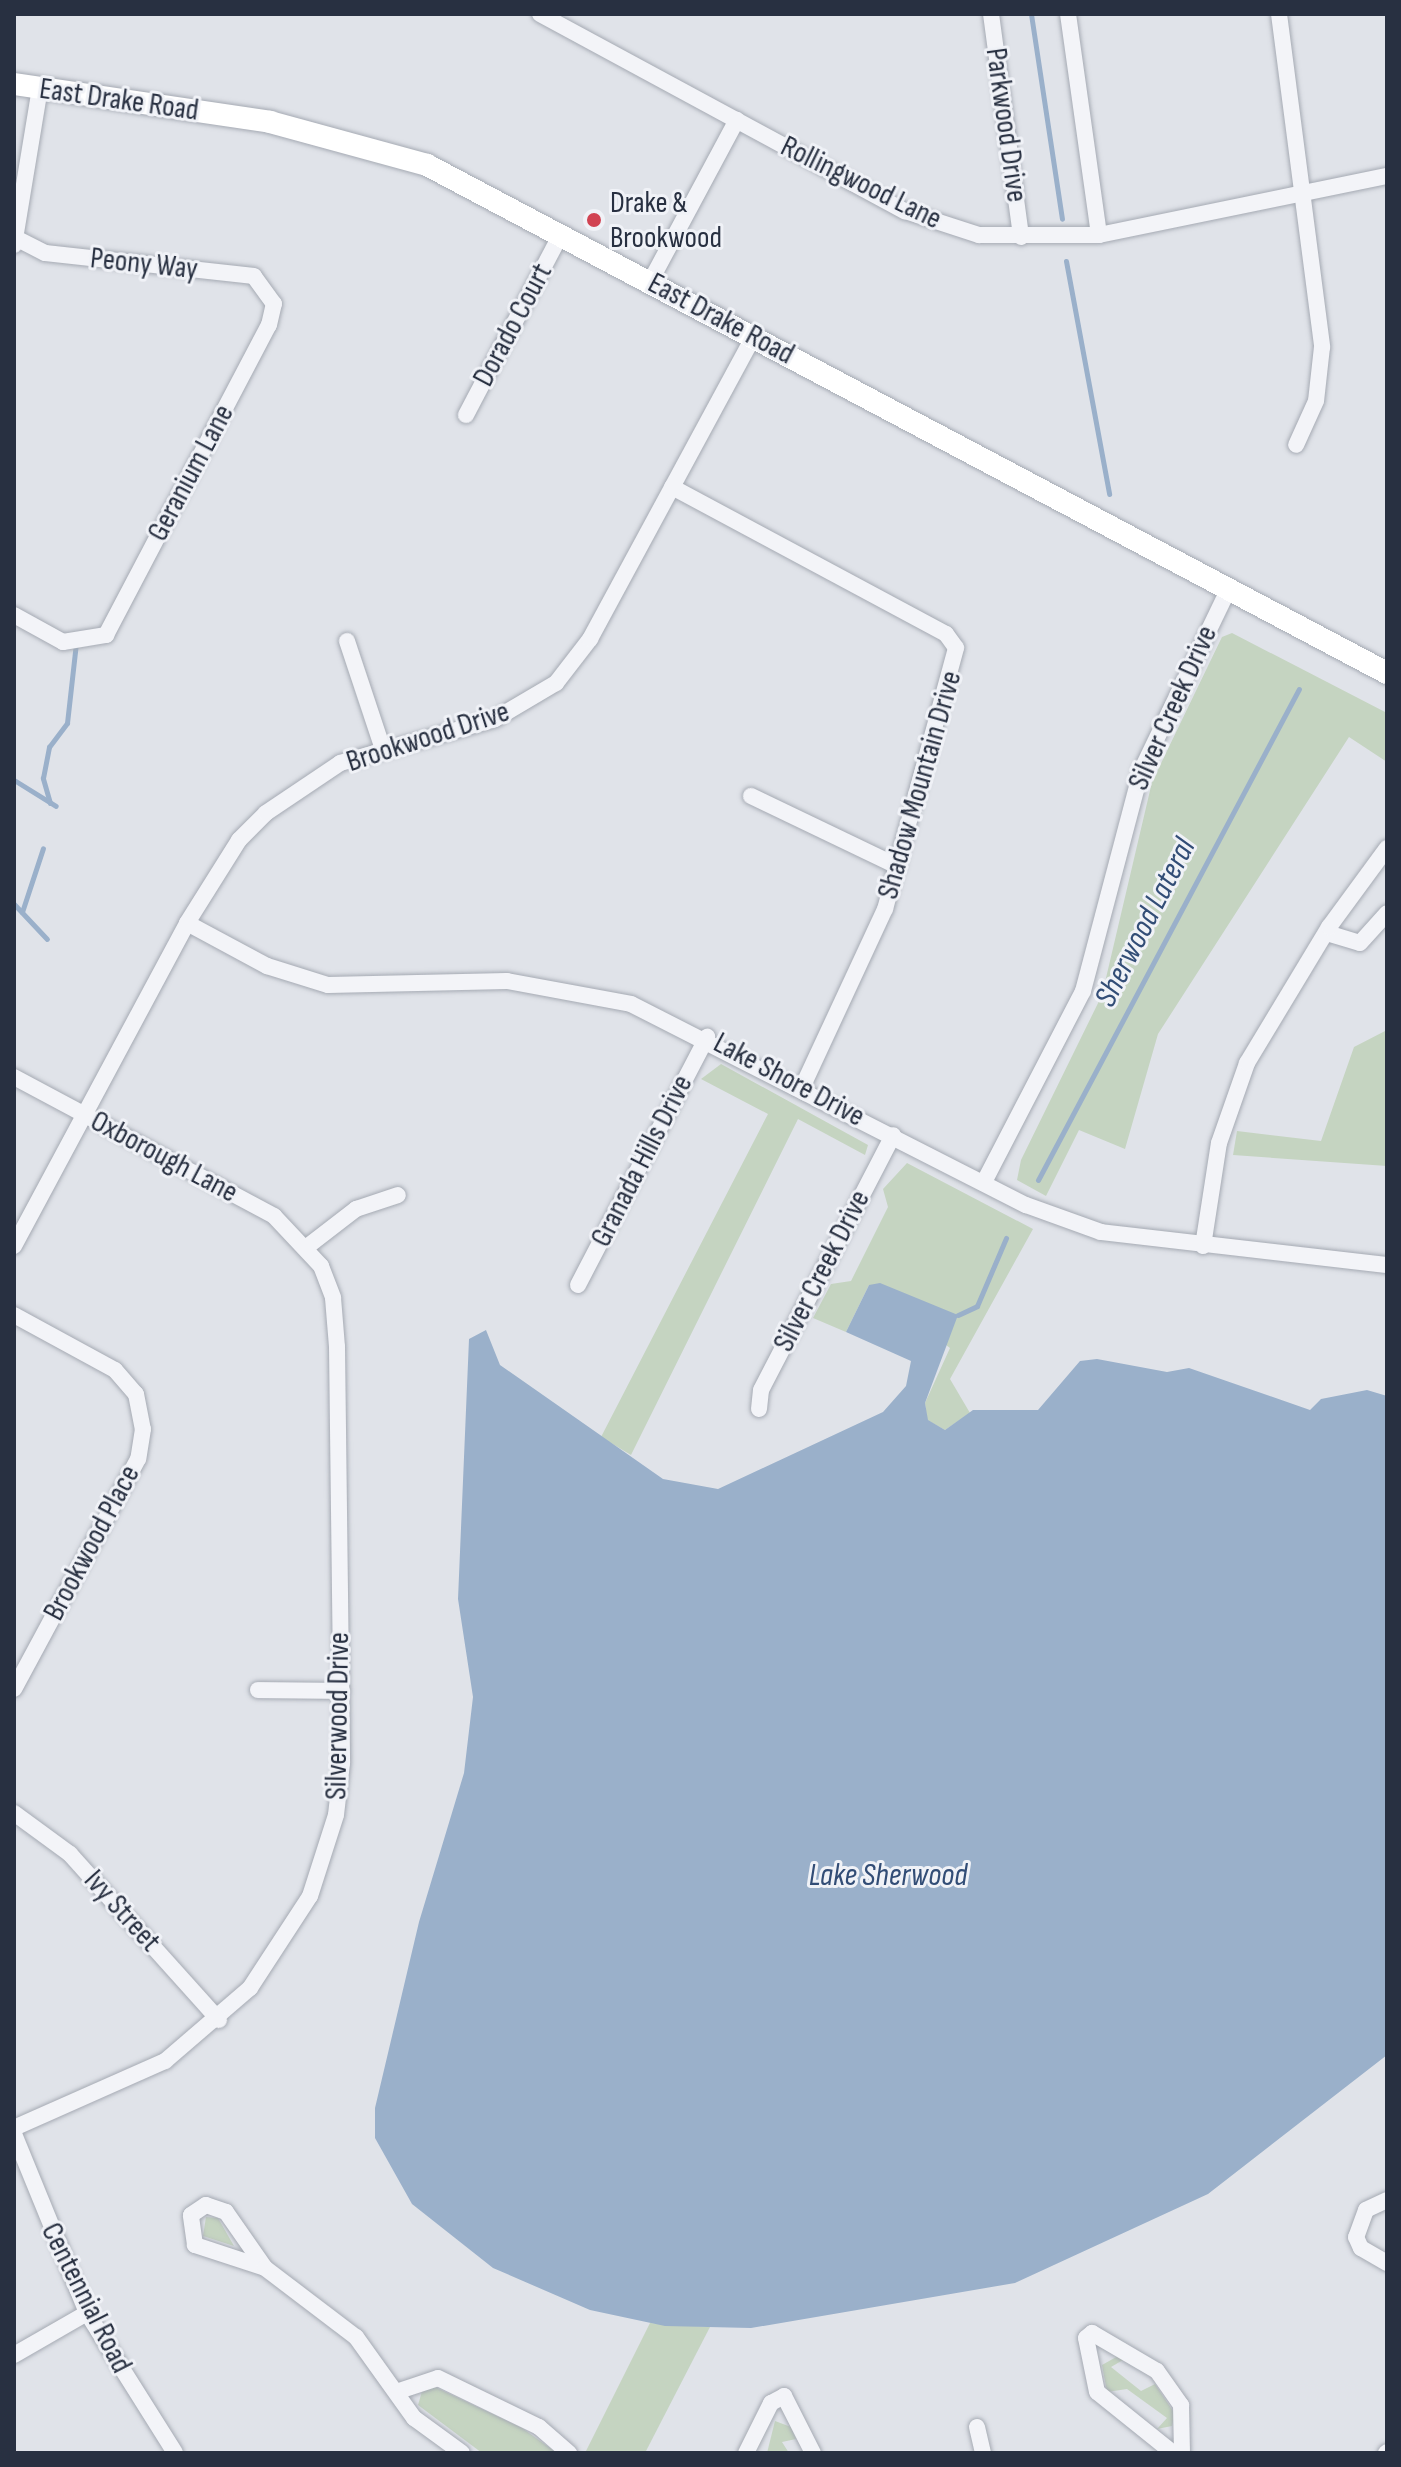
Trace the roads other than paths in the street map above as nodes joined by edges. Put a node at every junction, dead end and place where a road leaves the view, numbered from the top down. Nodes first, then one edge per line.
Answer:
1 (540, 14) edge
2 (991, 14) edge
3 (1068, 14) edge
4 (1279, 14) edge
5 (14, 84) edge
6 (40, 88) junction
7 (737, 120) junction
8 (1387, 176) edge
9 (1304, 192) junction
10 (561, 234) junction
11 (1099, 235) junction
12 (1021, 237) junction
13 (16, 242) edge
14 (650, 282) junction
15 (269, 288) joint
16 (754, 336) junction
17 (466, 415) dead end
18 (1296, 445) dead end
19 (672, 487) junction
20 (1228, 590) junction
21 (14, 615) edge
22 (347, 641) dead end
23 (1387, 673) edge
24 (382, 746) junction
25 (751, 796) dead end
26 (1387, 848) edge
27 (897, 866) junction
28 (1387, 913) edge
29 (187, 923) junction
30 (1327, 933) junction
31 (707, 1037) junction
32 (14, 1077) edge
33 (802, 1088) junction
34 (85, 1114) junction
35 (893, 1135) junction
36 (984, 1182) junction
37 (398, 1195) dead end
38 (14, 1246) edge
39 (308, 1246) junction
40 (1203, 1246) junction
41 (1387, 1265) edge
42 (578, 1285) dead end
43 (14, 1315) edge
44 (759, 1409) dead end
45 (14, 1689) edge
46 (258, 1690) dead end
47 (342, 1691) junction
48 (14, 1813) edge
49 (219, 2020) junction
50 (14, 2131) edge
51 (1387, 2200) edge
52 (1387, 2263) edge
53 (265, 2268) junction
54 (87, 2313) junction
55 (14, 2355) edge
56 (396, 2392) junction
57 (977, 2427) dead end
58 (175, 2453) edge
59 (462, 2453) edge
60 (569, 2453) edge
61 (746, 2453) edge
62 (813, 2453) edge
63 (983, 2453) edge
64 (1173, 2453) edge
65 (1182, 2453) edge

1 - 7 street, Rollingwood Lane
2 - 12 street, Parkwood Drive
3 - 11 street
4 - 9 street
5 - 6 main road, East Drake Road
6 - 10 main road, East Drake Road
6 - 13 street
7 - 12 street, Rollingwood Lane
7 - 14 street
8 - 9 street, Rollingwood Lane
9 - 11 street, Rollingwood Lane
9 - 18 street
10 - 14 main road, East Drake Road
10 - 17 street, Dorado Court
11 - 12 street, Rollingwood Lane
13 - 15 street, Peony Way
14 - 16 main road, East Drake Road
15 - 21 street, Geranium Lane
16 - 19 street, Brookwood Drive
16 - 20 main road, East Drake Road
19 - 24 street, Brookwood Drive
19 - 27 street, Shadow Mountain Drive
20 - 23 main road, East Drake Road
20 - 36 street, Silver Creek Drive
22 - 24 street
24 - 29 street, Brookwood Drive
25 - 27 street
26 - 30 street
27 - 33 street, Shadow Mountain Drive
28 - 30 street
29 - 31 street, Lake Shore Drive
29 - 34 street, Brookwood Drive
30 - 40 street
31 - 33 street, Lake Shore Drive
31 - 42 street, Granada Hills Drive
32 - 34 street, Oxborough Lane
33 - 35 street, Lake Shore Drive
34 - 38 street, Brookwood Drive
34 - 39 street, Oxborough Lane
35 - 36 street, Lake Shore Drive
35 - 44 street, Silver Creek Drive
36 - 40 street, Lake Shore Drive
37 - 39 street
39 - 47 street, Silverwood Drive
40 - 41 street, Lake Shore Drive
43 - 45 street, Brookwood Place
46 - 47 street
47 - 49 street, Silverwood Drive
48 - 49 street, Ivy Street
49 - 50 street, Silverwood Drive
50 - 54 street, Centennial Road
51 - 52 street
53 - 53 street
53 - 56 street
54 - 55 street
54 - 58 street, Centennial Road
56 - 59 street
56 - 60 street
57 - 63 street
61 - 62 street
64 - 65 street

